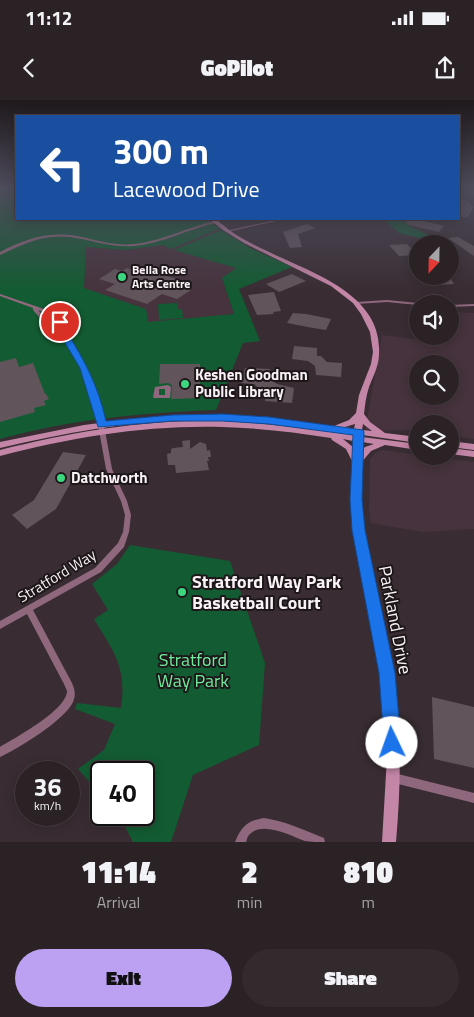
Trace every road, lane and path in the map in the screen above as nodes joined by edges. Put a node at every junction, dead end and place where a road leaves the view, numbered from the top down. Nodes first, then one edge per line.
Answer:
1 (212, 222) edge
2 (215, 222) edge
3 (271, 222) edge
4 (227, 231) junction
5 (0, 254) edge
6 (0, 295) edge
7 (409, 303) edge
8 (356, 304) junction
9 (474, 305) edge
10 (459, 306) edge
11 (34, 308) junction
12 (62, 331) junction
13 (360, 414) junction
14 (102, 428) junction
15 (325, 431) junction
16 (359, 436) junction
17 (392, 440) junction
18 (409, 440) edge
19 (0, 445) edge
20 (409, 445) edge
21 (459, 445) edge
22 (474, 447) edge
23 (459, 452) edge
24 (0, 453) edge
25 (474, 454) edge
26 (357, 463) junction
27 (29, 610) junction
28 (0, 625) edge
29 (0, 752) edge
30 (394, 778) junction
31 (474, 798) edge
32 (240, 842) edge
33 (320, 842) edge
34 (389, 842) edge

1 - 5 street
2 - 4 street
3 - 4 street
4 - 8 street
6 - 11 street, Stratford Way
7 - 8 street
8 - 13 street
9 - 10 street
11 - 12 street
11 - 12 street, Stratford Way
12 - 14 street, Stratford Way
13 - 15 street
13 - 16 street
13 - 17 street
14 - 15 street
14 - 19 street
14 - 24 street
14 - 27 street, Stratford Way
15 - 16 street
15 - 26 street
16 - 17 street
16 - 26 street, Parkland Drive
17 - 18 street
17 - 20 street
17 - 26 street
21 - 22 street
23 - 25 street
26 - 30 street, Parkland Drive
27 - 28 street, Stratford Way
27 - 29 street
30 - 31 street
30 - 34 street, Parkland Drive
32 - 33 street

